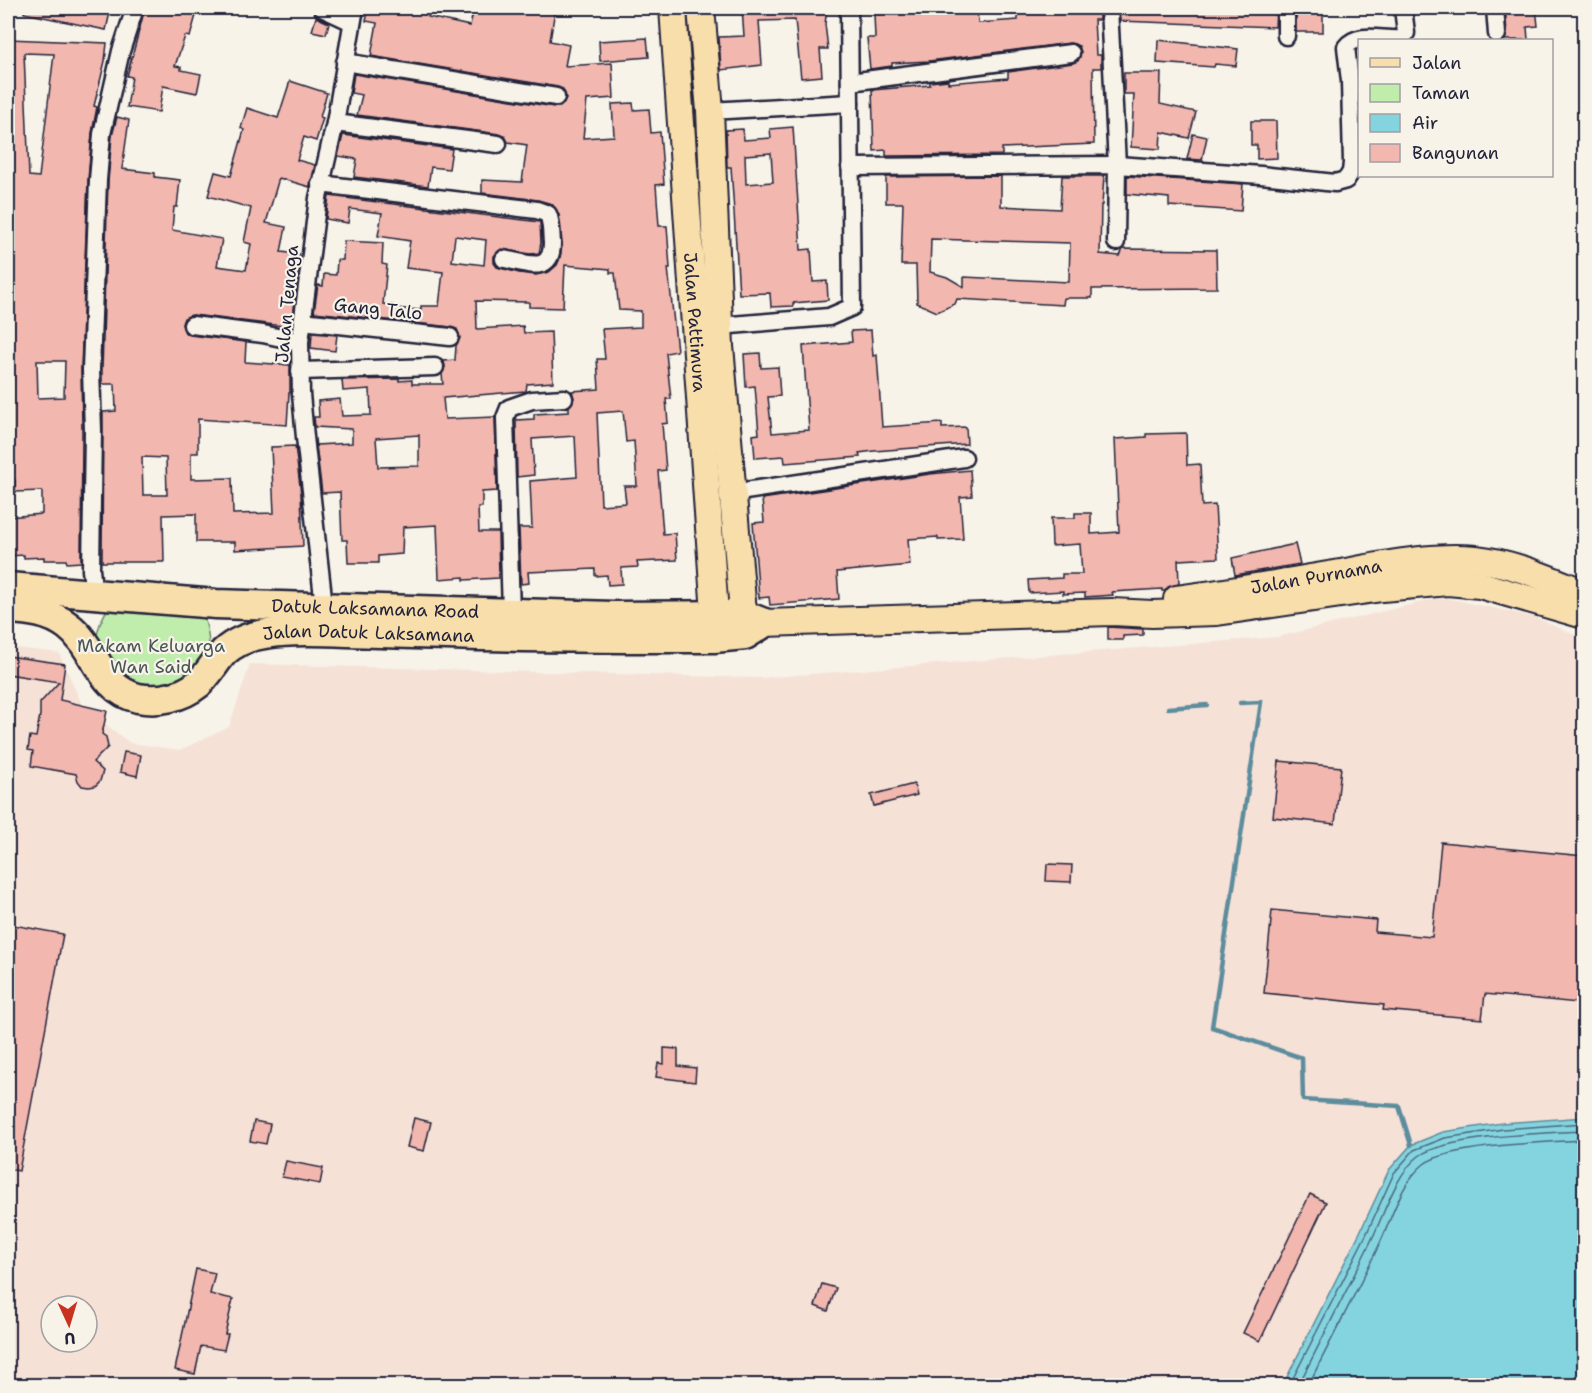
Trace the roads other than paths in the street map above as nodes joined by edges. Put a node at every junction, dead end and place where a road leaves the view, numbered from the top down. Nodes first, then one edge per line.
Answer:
1 (135, 8) edge
2 (322, 8) edge
3 (673, 8) edge
4 (701, 8) edge
5 (849, 8) edge
6 (1109, 8) edge
7 (1286, 8) edge
8 (1402, 8) edge
9 (1495, 8) edge
10 (353, 15) edge
11 (1497, 34) dead end
12 (1286, 36) dead end
13 (1071, 53) dead end
14 (345, 62) junction
15 (850, 82) junction
16 (556, 97) dead end
17 (850, 103) junction
18 (710, 111) junction
19 (335, 123) junction
20 (498, 144) dead end
21 (1117, 165) junction
22 (850, 166) junction
23 (320, 184) junction
24 (1116, 242) dead end
25 (504, 259) dead end
26 (302, 321) junction
27 (192, 325) dead end
28 (719, 326) junction
29 (450, 337) dead end
30 (300, 342) junction
31 (435, 367) dead end
32 (300, 371) junction
33 (564, 398) dead end
34 (964, 458) dead end
35 (732, 493) junction
36 (8, 587) edge
37 (1584, 593) edge
38 (98, 595) junction
39 (216, 604) junction
40 (324, 606) junction
41 (8, 609) edge
42 (512, 612) junction
43 (1112, 612) junction
44 (1584, 615) edge
45 (751, 624) junction
46 (715, 626) junction
47 (84, 643) junction
48 (225, 652) junction

1 - 38 street
2 - 10 street
3 - 46 main road, Jalan Pattimura
4 - 18 main road, Jalan Pattimura
5 - 15 street
6 - 21 street
7 - 12 street
8 - 21 street
9 - 11 street
10 - 14 street, Jalan Tenaga
13 - 15 street
14 - 16 street
14 - 19 street, Jalan Tenaga
15 - 17 street
17 - 18 street
17 - 22 street
18 - 28 main road, Jalan Pattimura
19 - 20 street
19 - 23 street, Jalan Tenaga
21 - 22 street
21 - 24 street
22 - 28 street
23 - 25 street
23 - 26 street, Jalan Tenaga
26 - 29 street, Gang Talo
26 - 30 street, Jalan Tenaga
27 - 30 street
28 - 35 main road, Jalan Pattimura
30 - 32 street, Jalan Tenaga
31 - 32 street
32 - 40 street, Jalan Tenaga
33 - 42 street
34 - 35 street
35 - 45 main road, Jalan Pattimura
36 - 38 highway, Datuk Laksamana Road
37 - 43 main road, Jalan Purnama
38 - 39 highway, Datuk Laksamana Road
38 - 47 highway
39 - 40 highway, Datuk Laksamana Road
39 - 48 highway
40 - 42 highway, Datuk Laksamana Road
41 - 47 highway, Jalan Datuk Laksamana
42 - 46 highway, Datuk Laksamana Road
43 - 44 main road, Jalan Purnama
43 - 45 main road, Jalan Purnama
45 - 46 highway, Datuk Laksamana Road
46 - 48 highway, Jalan Datuk Laksamana
47 - 48 highway, Jalan Datuk Laksamana

